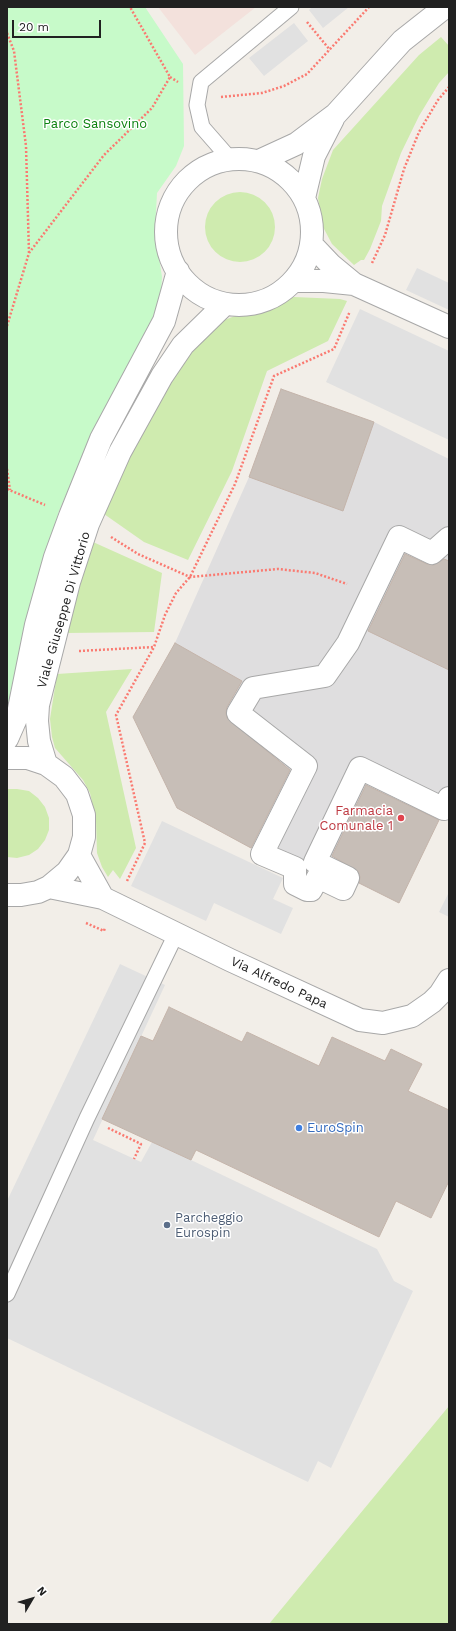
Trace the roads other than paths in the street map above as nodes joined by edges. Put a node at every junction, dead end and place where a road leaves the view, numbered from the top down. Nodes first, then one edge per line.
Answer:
1 (291, 7) edge
2 (445, 7) edge
3 (336, 114) junction
4 (230, 159) junction
5 (259, 161) junction
6 (304, 198) junction
7 (312, 245) junction
8 (178, 271) junction
9 (294, 281) junction
10 (354, 284) junction
11 (225, 304) junction
12 (449, 327) edge
13 (449, 538) edge
14 (7, 739) edge
15 (7, 758) edge
16 (46, 764) junction
17 (449, 798) edge
18 (79, 855) junction
19 (49, 887) junction
20 (7, 895) edge
21 (103, 898) junction
22 (176, 934) junction
23 (449, 980) edge
24 (7, 1294) edge

1 - 4 lane
2 - 3 street
3 - 5 street
3 - 6 street
4 - 5 street
4 - 8 street
5 - 6 street
6 - 7 street
7 - 9 street
7 - 10 street
8 - 11 street
8 - 14 street, Viale Giuseppe Di Vittorio
9 - 10 street
9 - 11 street
10 - 12 street
11 - 16 street, Viale Giuseppe Di Vittorio
13 - 17 street
15 - 16 street
16 - 18 street
18 - 19 street
18 - 21 street
19 - 20 street
19 - 21 street, Via Alfredo Papa
21 - 22 street, Via Alfredo Papa
22 - 23 street, Via Alfredo Papa
22 - 24 lane

